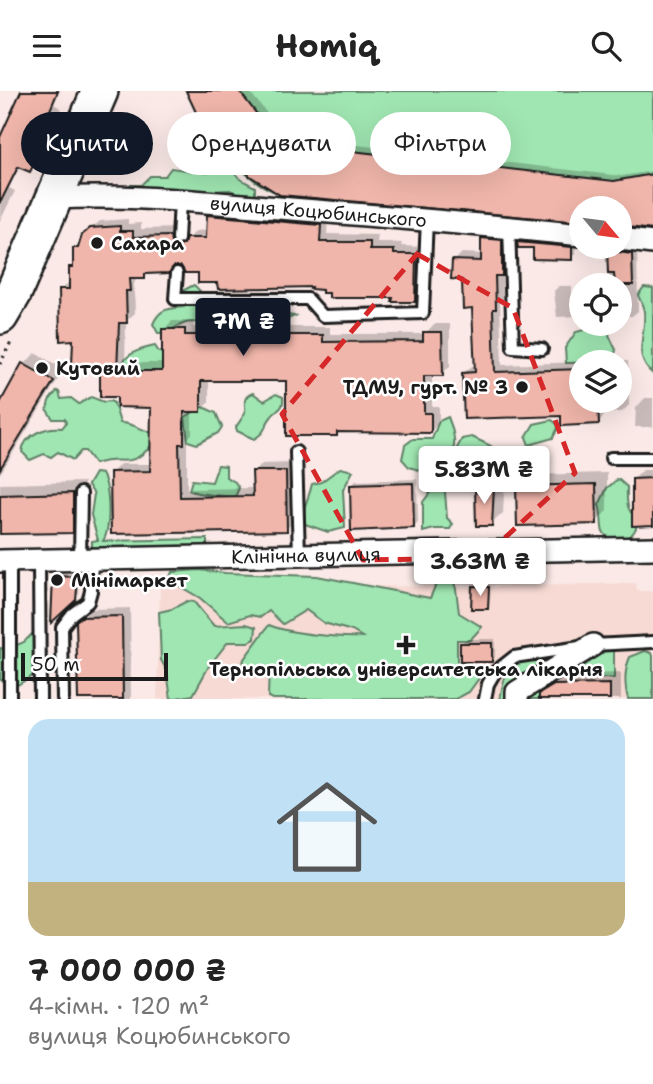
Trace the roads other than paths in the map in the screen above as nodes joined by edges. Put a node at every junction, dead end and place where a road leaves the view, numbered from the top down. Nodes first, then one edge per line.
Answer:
1 (100, 91) edge
2 (55, 198) junction
3 (180, 201) junction
4 (427, 219) junction
5 (509, 227) junction
6 (569, 234) edge
7 (178, 239) dead end
8 (632, 240) edge
9 (653, 243) edge
10 (177, 273) dead end
11 (4, 299) edge
12 (542, 349) dead end
13 (296, 452) dead end
14 (611, 458) dead end
15 (653, 458) edge
16 (81, 493) dead end
17 (653, 548) edge
18 (299, 555) junction
19 (86, 560) junction
20 (5, 561) edge
21 (39, 561) junction
22 (653, 642) edge
23 (593, 645) junction
24 (10, 699) edge
25 (40, 699) edge
26 (63, 699) edge
27 (485, 699) edge
28 (517, 699) edge

1 - 2 main road
2 - 3 street, вулиця Коцюбинського
2 - 11 main road
3 - 4 street, вулиця Коцюбинського
3 - 7 lane
4 - 5 street, вулиця Коцюбинського
4 - 10 lane
5 - 6 street, вулиця Коцюбинського
5 - 12 lane
8 - 9 street
13 - 18 lane
14 - 15 lane
16 - 19 lane
17 - 18 street, Клінічна вулиця
18 - 19 street, Клінічна вулиця
19 - 21 street, Клінічна вулиця
19 - 26 lane
20 - 21 street, Клінічна вулиця
20 - 24 lane
21 - 25 lane
22 - 23 lane
23 - 27 lane
23 - 28 street

